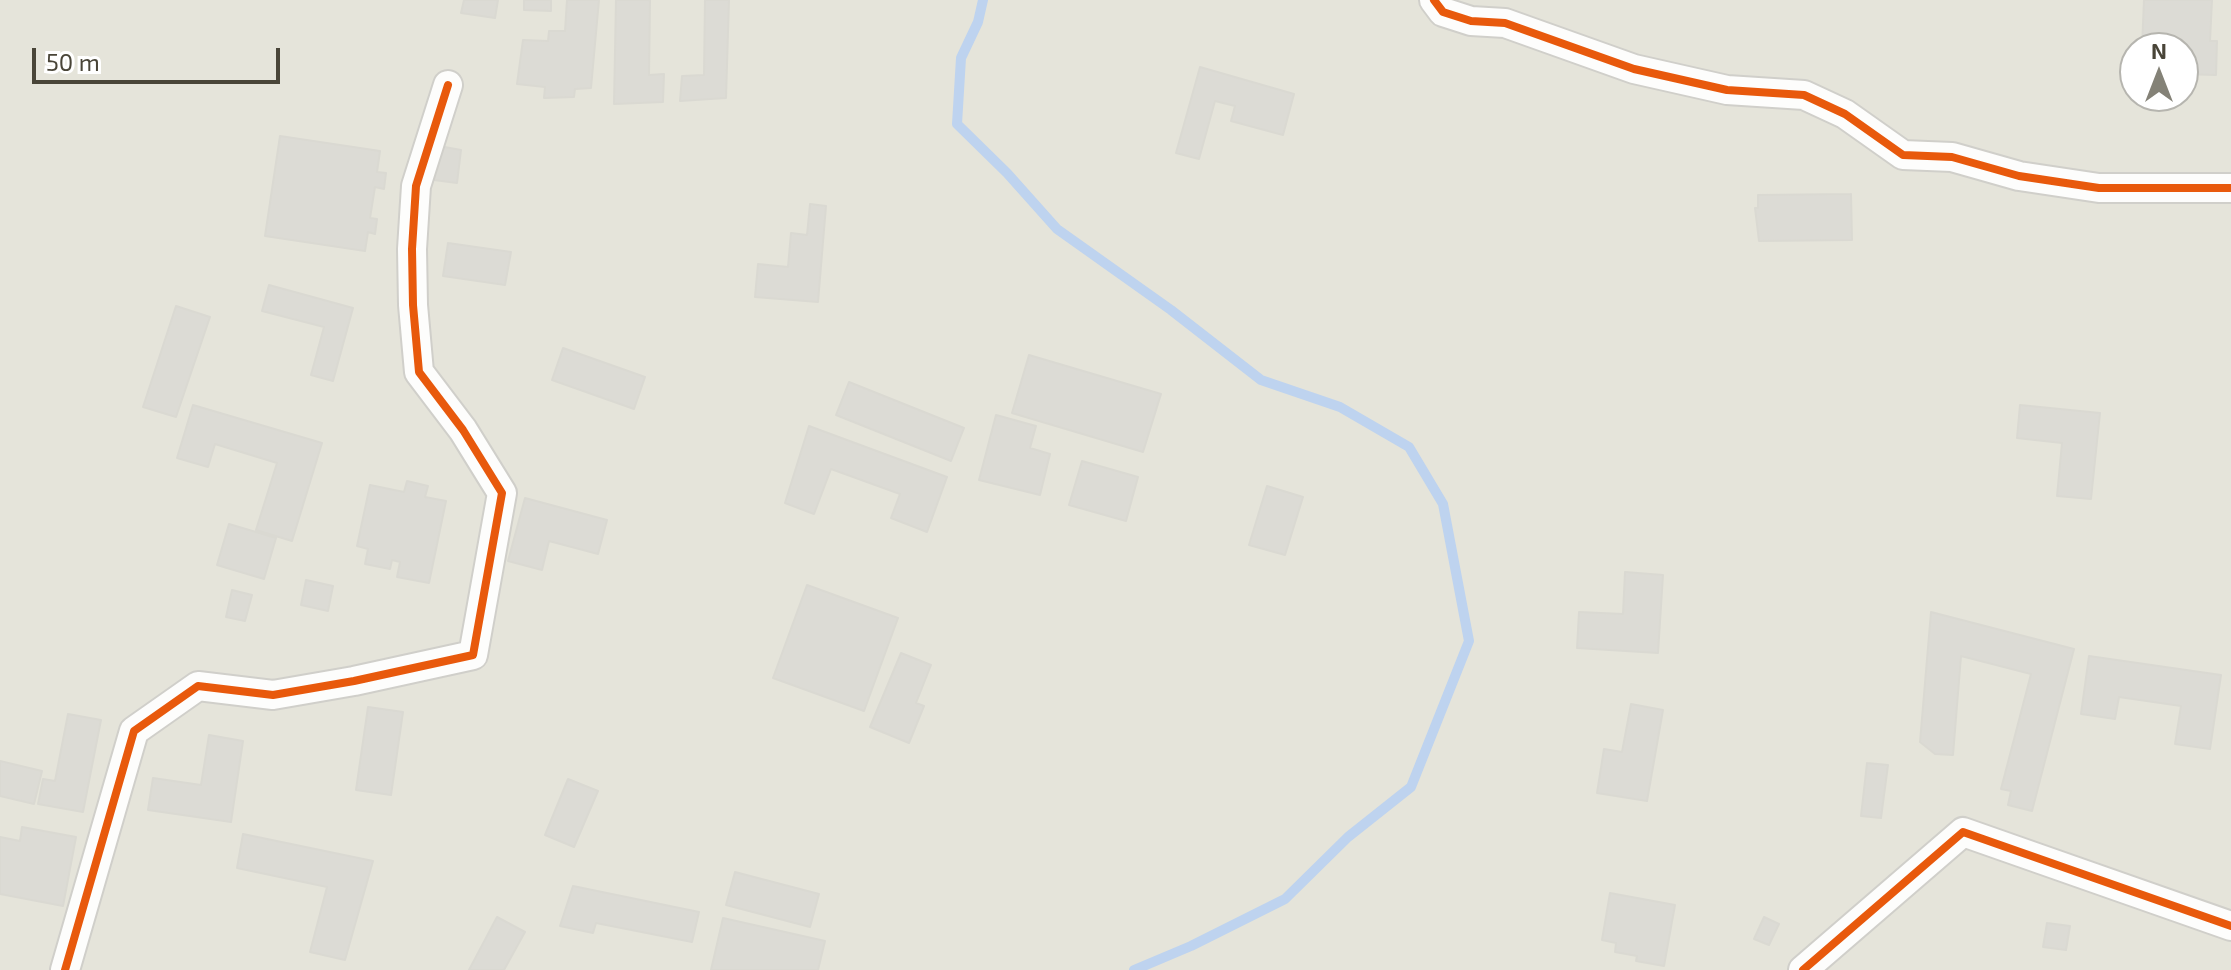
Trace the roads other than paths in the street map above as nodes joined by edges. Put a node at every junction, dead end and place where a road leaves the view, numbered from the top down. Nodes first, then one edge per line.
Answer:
1 (1434, 0) edge
2 (448, 85) dead end
3 (2231, 188) edge
4 (2231, 926) edge
5 (65, 970) edge
6 (1803, 970) edge

1 - 3 street
2 - 5 street
4 - 6 street

